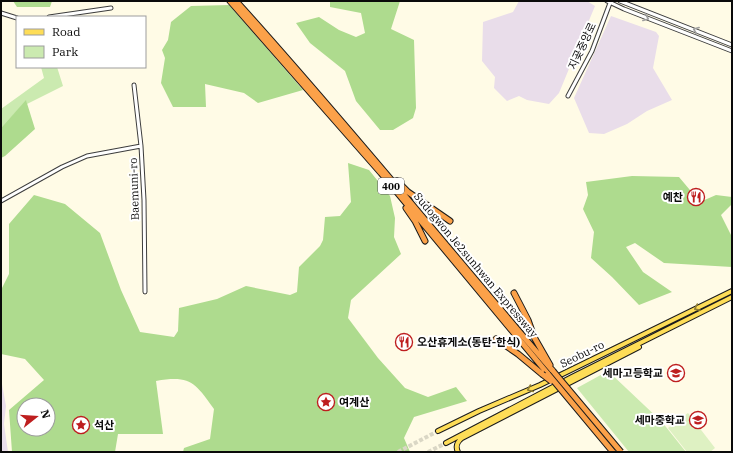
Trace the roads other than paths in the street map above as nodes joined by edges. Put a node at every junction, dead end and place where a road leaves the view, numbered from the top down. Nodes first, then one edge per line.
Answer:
1 (230, 1) edge
2 (236, 1) edge
3 (620, 1) edge
4 (609, 2) edge
5 (111, 8) dead end
6 (1, 12) edge
7 (56, 16) edge
8 (16, 18) edge
9 (732, 45) edge
10 (732, 51) edge
11 (134, 85) dead end
12 (568, 96) dead end
13 (358, 143) junction
14 (141, 146) junction
15 (1, 201) edge
16 (450, 221) dead end
17 (425, 241) dead end
18 (732, 291) edge
19 (145, 292) dead end
20 (514, 293) dead end
21 (732, 298) edge
22 (658, 334) junction
23 (496, 339) dead end
24 (548, 373) junction
25 (438, 432) tunnel mouth
26 (446, 443) tunnel mouth
27 (458, 452) edge
28 (613, 452) edge
29 (620, 452) edge

1 - 13 highway, Sudogwon Je2sunhwan Expressway / 400
2 - 13 highway, Sudogwon Je2sunhwan Expressway / 400
9 -> 3 street
4 -> 10 street
4 - 12 street, 지곶중앙로
5 - 7 street
6 - 8 street
11 - 14 street, Baemuni-ro
13 - 16 highway
13 - 17 highway
13 - 24 highway, Sudogwon Je2sunhwan Expressway / 400
14 - 15 street
14 - 19 street, Baemuni-ro
18 -> 25 main road, Seobu-ro
20 - 24 highway
21 - 22 main road, Seobu-ro
22 - 26 main road, Seobu-ro
22 - 27 main road
23 - 24 highway
24 - 28 highway, 400, bridge
24 - 29 highway, Sudogwon Je2sunhwan Expressway / 400, bridge

